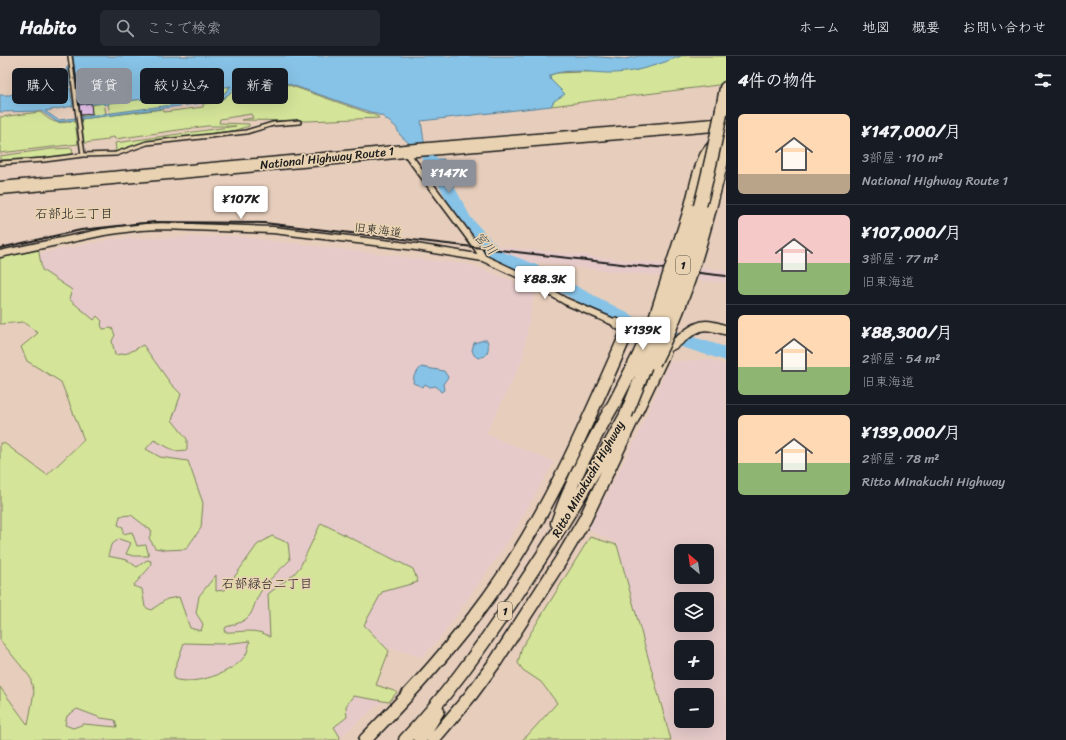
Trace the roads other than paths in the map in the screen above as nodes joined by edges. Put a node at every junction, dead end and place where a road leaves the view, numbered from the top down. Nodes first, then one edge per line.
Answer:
1 (70, 56) edge
2 (726, 88) edge
3 (300, 122) dead end
4 (726, 124) edge
5 (726, 132) edge
6 (726, 145) edge
7 (409, 150) junction
8 (83, 155) junction
9 (0, 162) edge
10 (0, 188) edge
11 (0, 254) edge
12 (484, 258) junction
13 (616, 323) joint
14 (628, 330) junction
15 (726, 330) edge
16 (671, 345) junction
17 (626, 415) junction
18 (551, 543) junction
19 (458, 679) junction
20 (365, 740) edge
21 (396, 740) edge
22 (405, 740) edge
23 (420, 740) edge
24 (433, 740) edge

1 - 8 lane
2 - 17 highway, Ritto Minakuchi Highway / 1, bridge
3 - 8 lane
4 - 7 highway, National Highway Route 1
5 - 18 highway, 1, bridge
6 - 17 highway, 1, bridge
7 - 10 highway, National Highway Route 1
7 - 12 street
8 - 9 lane
11 - 12 street, 旧東海道
12 - 13 street, 旧東海道
13 - 14 street, 旧東海道
14 - 16 street, 旧東海道
14 - 20 highway
15 - 16 street
16 - 24 highway
17 - 18 highway, Ritto Minakuchi Highway / 1
18 - 19 highway, Ritto Minakuchi Highway / 1
19 - 21 highway
19 - 22 highway, Ritto Minakuchi Highway / 1
19 - 23 highway

